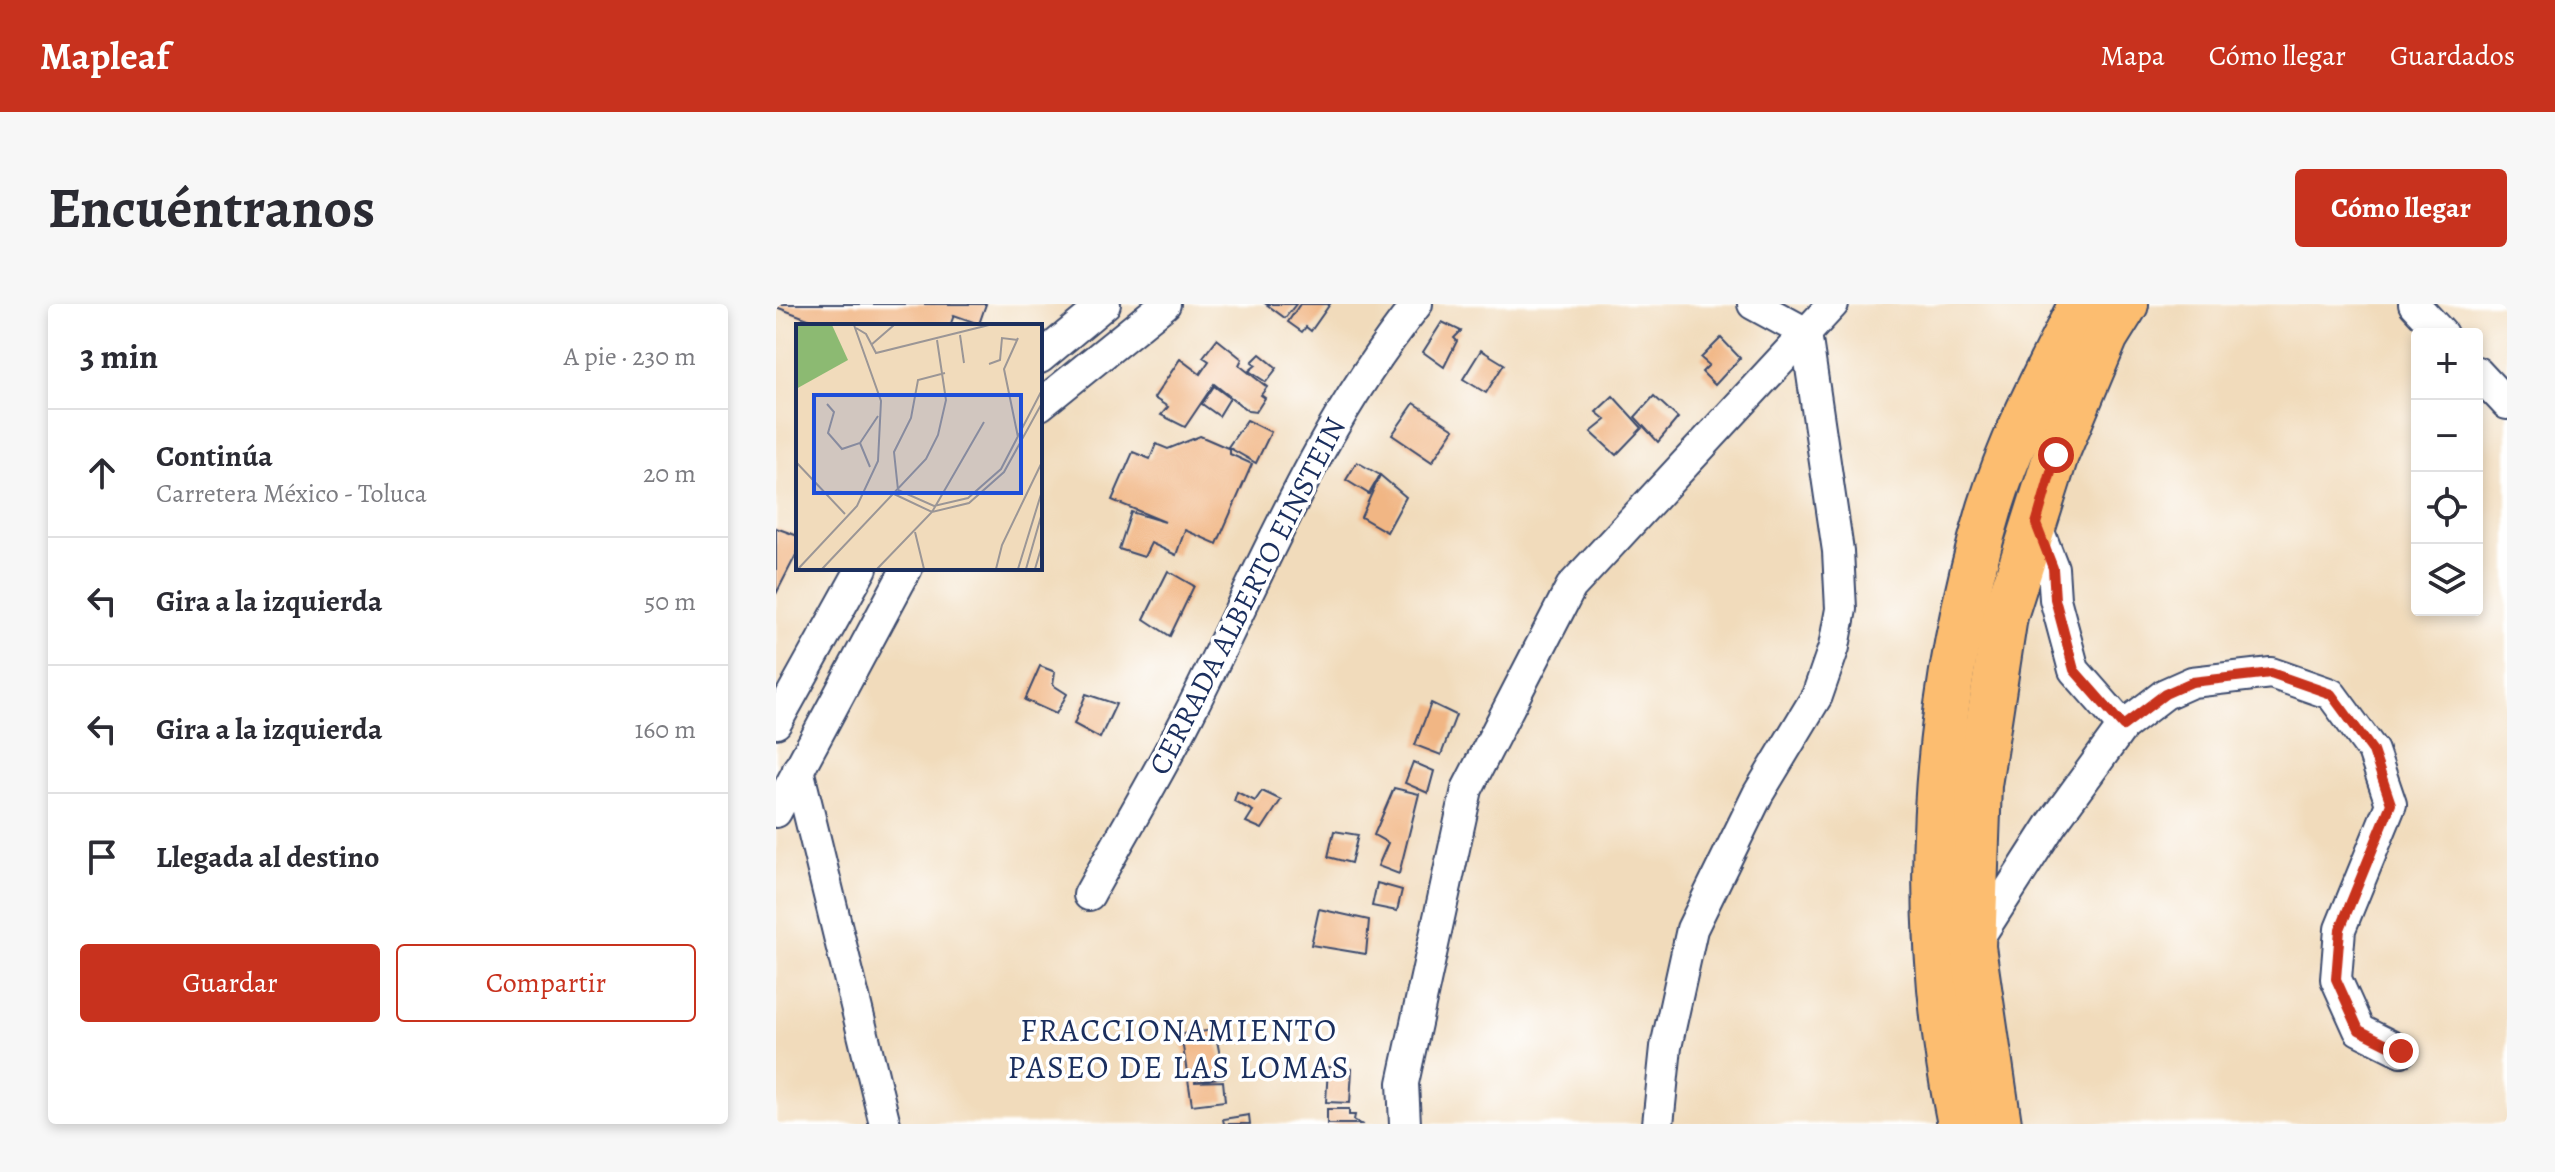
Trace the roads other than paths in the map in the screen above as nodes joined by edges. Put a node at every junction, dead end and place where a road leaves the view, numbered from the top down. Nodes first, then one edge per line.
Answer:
1 (1105, 304) edge
2 (1165, 304) edge
3 (1417, 304) edge
4 (1753, 304) edge
5 (1833, 304) edge
6 (2081, 304) edge
7 (2126, 304) edge
8 (2414, 304) edge
9 (2436, 328) edge
10 (1806, 333) junction
11 (1042, 356) edge
12 (2483, 378) edge
13 (1042, 403) edge
14 (2507, 404) edge
15 (2036, 524) junction
16 (861, 570) edge
17 (906, 570) edge
18 (776, 723) edge
19 (2123, 726) junction
20 (798, 769) junction
21 (776, 812) edge
22 (1089, 895) dead end
23 (1973, 947) junction
24 (2401, 1051) dead end
25 (885, 1124) edge
26 (1405, 1124) edge
27 (1658, 1124) edge
28 (1960, 1124) edge
29 (1999, 1124) edge

1 - 11 street
2 - 13 street
3 - 22 street, CERRADA ALBERTO EINSTEIN
4 - 10 street
5 - 10 street
6 - 28 main road
7 - 15 main road
8 - 9 street
10 - 26 street
10 - 27 street
12 - 14 street
15 - 19 street
15 - 23 main road
16 - 18 street
17 - 20 street
19 - 23 street
19 - 24 street
20 - 21 street
20 - 25 street
23 - 29 main road

